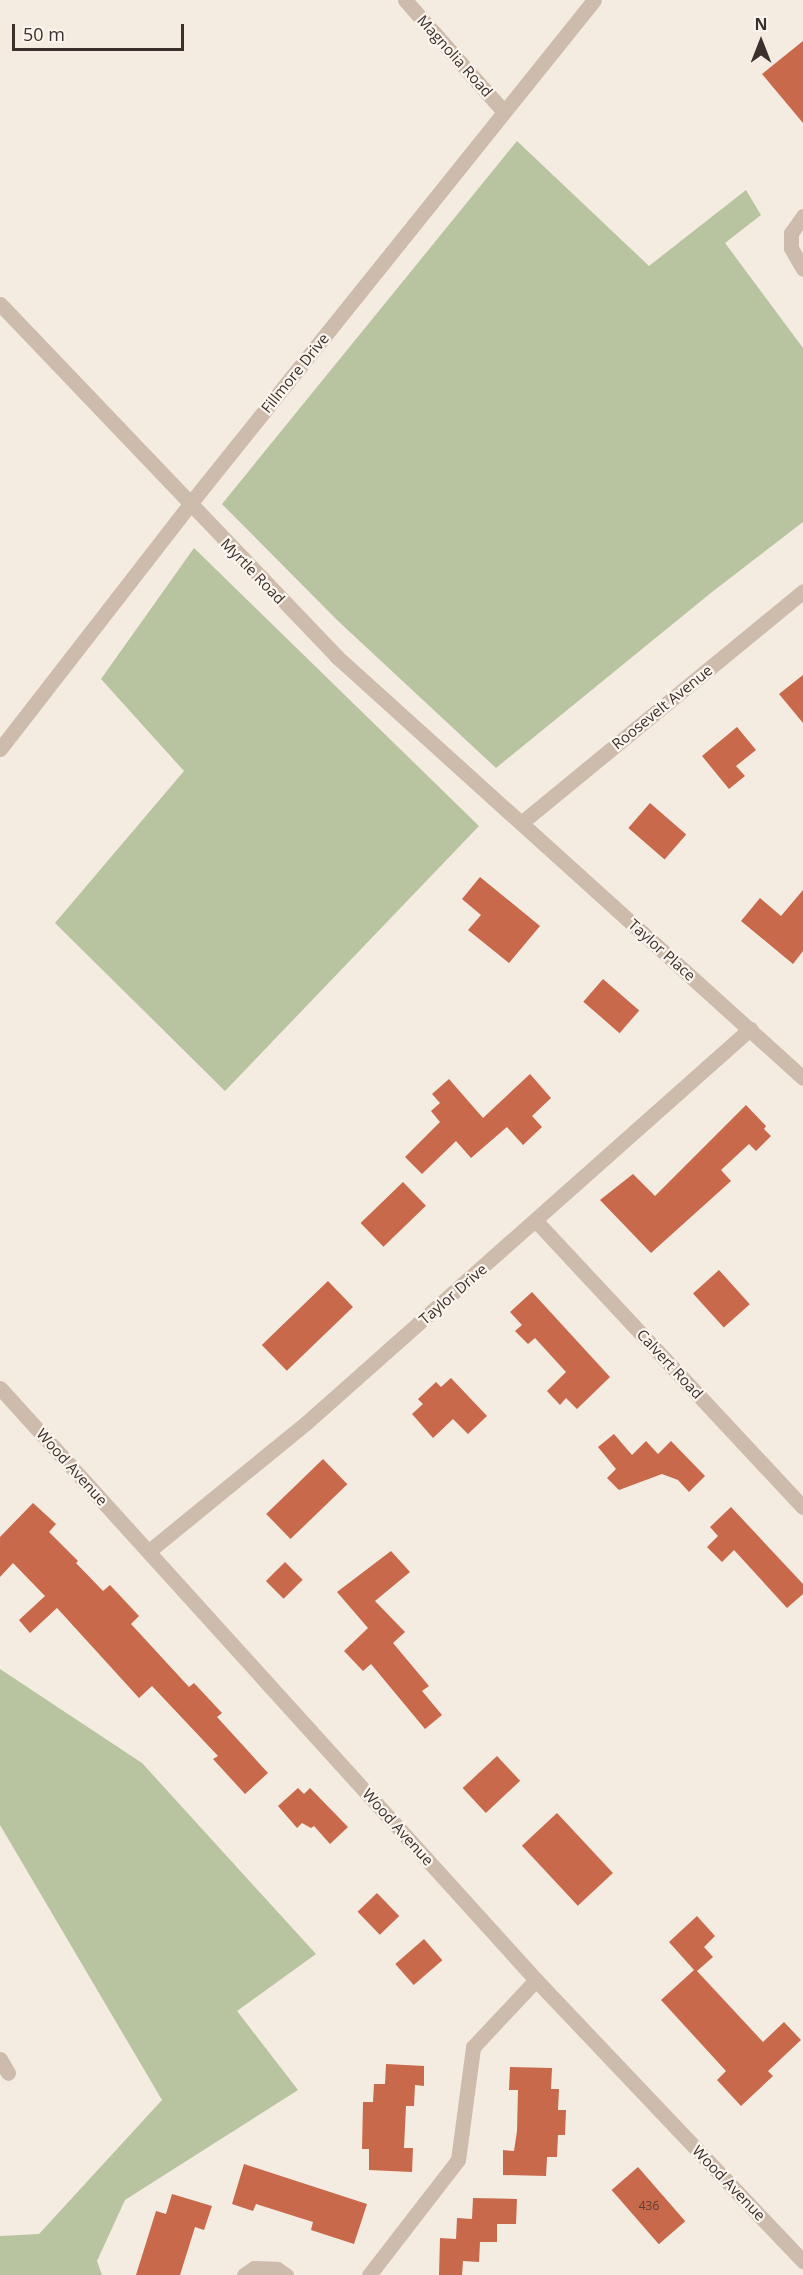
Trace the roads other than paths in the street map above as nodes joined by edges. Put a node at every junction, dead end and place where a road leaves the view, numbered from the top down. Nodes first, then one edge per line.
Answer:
1 (405, 0) edge
2 (594, 0) edge
3 (504, 112) junction
4 (803, 216) edge
5 (803, 269) edge
6 (0, 304) edge
7 (189, 505) junction
8 (803, 591) edge
9 (0, 749) edge
10 (521, 823) junction
11 (750, 1029) junction
12 (803, 1078) edge
13 (536, 1221) junction
14 (0, 1388) edge
15 (803, 1507) edge
16 (149, 1551) junction
17 (536, 1980) junction
18 (0, 2059) edge
19 (8, 2073) dead end
20 (803, 2261) edge
21 (244, 2275) edge
22 (286, 2275) edge
23 (369, 2275) edge

1 - 3 street, Magnolia Road
2 - 3 street, Fillmore Drive
3 - 7 street, Fillmore Drive
4 - 5 street
6 - 7 street, Myrtle Road
7 - 9 street, Fillmore Drive
7 - 10 street, Myrtle Road
8 - 10 street, Roosevelt Avenue
10 - 11 street, Taylor Place
11 - 12 street, Taylor Place
11 - 13 street, Taylor Drive
13 - 15 street, Calvert Road
13 - 16 street, Taylor Drive
14 - 16 street, Wood Avenue
16 - 17 street, Wood Avenue
17 - 20 street, Wood Avenue
17 - 23 street
18 - 19 street
21 - 22 street

